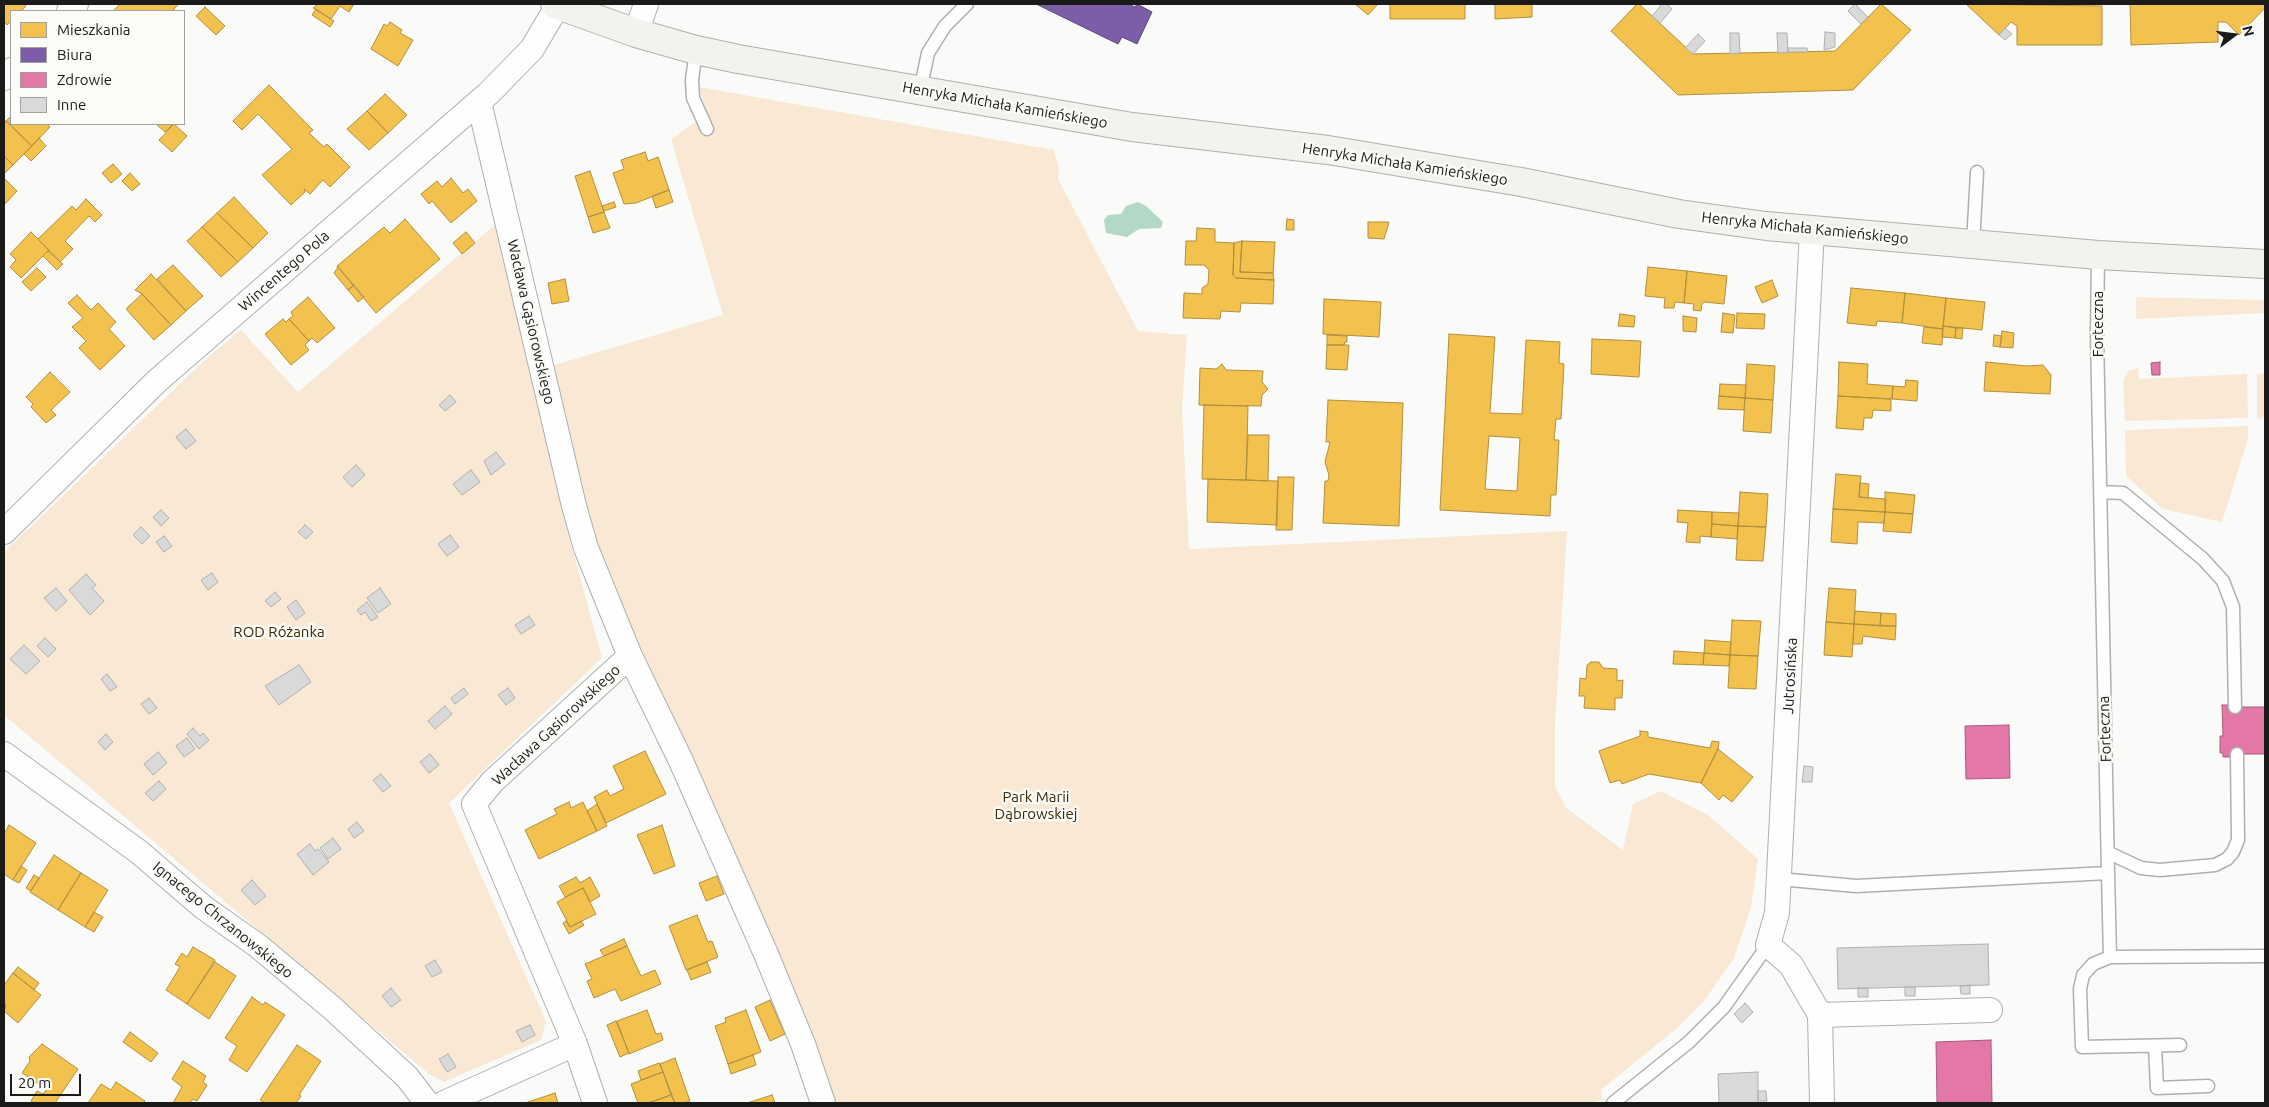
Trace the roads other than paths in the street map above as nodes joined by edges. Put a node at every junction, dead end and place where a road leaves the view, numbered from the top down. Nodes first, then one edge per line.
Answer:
1 (556, 4) edge
2 (646, 4) edge
3 (967, 4) edge
4 (636, 33) junction
5 (696, 50) junction
6 (920, 91) junction
7 (479, 102) junction
8 (708, 129) dead end
9 (1978, 172) dead end
10 (1812, 230) junction
11 (1973, 244) junction
12 (2098, 255) junction
13 (2265, 264) edge
14 (2100, 492) junction
15 (4, 532) edge
16 (630, 656) junction
17 (2235, 707) dead end
18 (4, 754) edge
19 (2237, 754) dead end
20 (2109, 853) junction
21 (2108, 873) junction
22 (1779, 879) junction
23 (1768, 945) junction
24 (2265, 956) edge
25 (2110, 957) junction
26 (1990, 1010) dead end
27 (1820, 1015) junction
28 (575, 1044) junction
29 (2180, 1045) dead end
30 (2155, 1046) junction
31 (2208, 1086) dead end
32 (427, 1103) edge
33 (444, 1103) edge
34 (595, 1103) edge
35 (824, 1103) edge
36 (1612, 1103) edge
37 (1822, 1103) edge

1 - 4 street, Henryka Michała Kamieńskiego
1 - 7 street, Wincentego Pola
2 - 4 street
3 - 6 lane
4 - 5 street, Henryka Michała Kamieńskiego
5 - 6 street, Henryka Michała Kamieńskiego
5 - 8 lane
6 - 10 street, Henryka Michała Kamieńskiego
7 - 15 street, Wincentego Pola
7 - 16 street, Wacława Gąsiorowskiego
9 - 11 lane
10 - 11 street, Henryka Michała Kamieńskiego
10 - 22 street, Jutrosińska
11 - 12 street, Henryka Michała Kamieńskiego
12 - 13 street, Henryka Michała Kamieńskiego
12 - 14 lane, Forteczna
14 - 17 lane
14 - 20 lane, Forteczna
16 - 28 street, Wacława Gąsiorowskiego
16 - 35 street
18 - 32 street, Ignacego Chrzanowskiego
19 - 20 lane
20 - 21 lane, Forteczna
21 - 22 lane
21 - 25 lane, Forteczna
22 - 23 street, Jutrosińska
23 - 27 street
23 - 36 lane
24 - 25 lane
25 - 30 lane
26 - 27 street
27 - 37 street
28 - 33 street
28 - 34 street, Wacława Gąsiorowskiego
29 - 30 lane
30 - 31 lane

